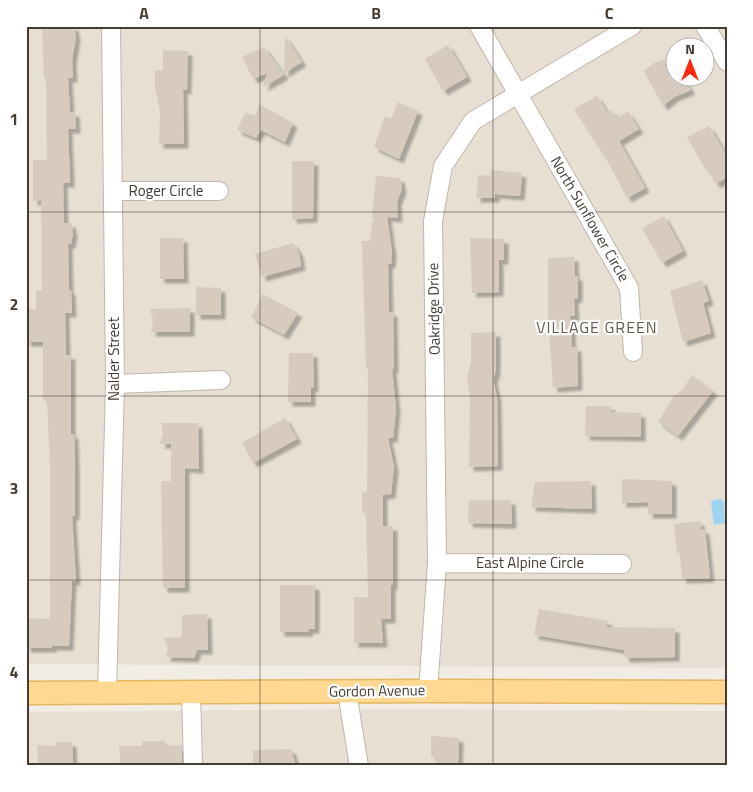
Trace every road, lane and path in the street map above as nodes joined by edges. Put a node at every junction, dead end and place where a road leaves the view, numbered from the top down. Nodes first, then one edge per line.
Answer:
1 (110, 26) edge
2 (479, 26) edge
3 (632, 26) edge
4 (706, 26) edge
5 (727, 62) edge
6 (519, 95) junction
7 (113, 192) junction
8 (219, 192) dead end
9 (634, 352) dead end
10 (221, 380) dead end
11 (115, 384) junction
12 (437, 563) junction
13 (622, 564) dead end
14 (428, 691) junction
15 (107, 692) junction
16 (191, 692) junction
17 (348, 692) junction
18 (727, 692) edge
19 (26, 693) edge
20 (193, 766) edge
21 (359, 766) edge

1 - 7 street, Nalder Street
2 - 6 street, North Sunflower Circle
3 - 6 street, Oakridge Drive
4 - 5 street
6 - 9 street, North Sunflower Circle
6 - 12 street, Oakridge Drive
7 - 8 street, Roger Circle
7 - 11 street, Nalder Street
10 - 11 street
11 - 15 street, Nalder Street
12 - 13 street, East Alpine Circle
12 - 14 street, Oakridge Drive
14 - 17 main road, Gordon Avenue
14 - 18 main road, Gordon Avenue
15 - 16 main road, Gordon Avenue
15 - 19 main road, Gordon Avenue
16 - 17 main road, Gordon Avenue
16 - 20 street
17 - 21 street

